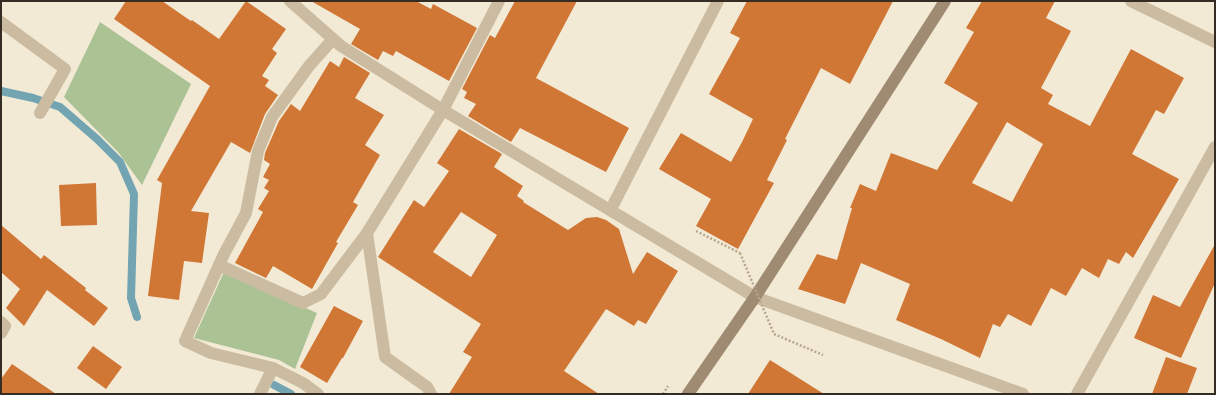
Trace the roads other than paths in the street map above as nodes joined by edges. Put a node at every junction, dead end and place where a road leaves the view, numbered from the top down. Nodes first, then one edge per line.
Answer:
1 (290, 1) edge
2 (499, 1) edge
3 (718, 1) edge
4 (945, 1) edge
5 (1131, 1) edge
6 (1, 22) edge
7 (333, 39) junction
8 (1215, 42) edge
9 (443, 110) junction
10 (40, 113) dead end
11 (1215, 147) edge
12 (611, 209) junction
13 (367, 233) junction
14 (219, 265) junction
15 (755, 297) junction
16 (1, 322) edge
17 (1, 333) edge
18 (272, 368) junction
19 (260, 394) edge
20 (318, 394) edge
21 (431, 394) edge
22 (688, 394) edge
23 (1023, 394) edge
24 (1077, 394) edge

1 - 7 street
2 - 9 street
3 - 12 street
4 - 15 street
5 - 8 street
6 - 10 street
7 - 9 street
7 - 14 street
9 - 12 street
9 - 13 street
11 - 24 street
12 - 15 street
13 - 14 street
13 - 21 street
14 - 18 street
15 - 22 street
15 - 23 street
16 - 17 street
18 - 19 street
18 - 20 street

